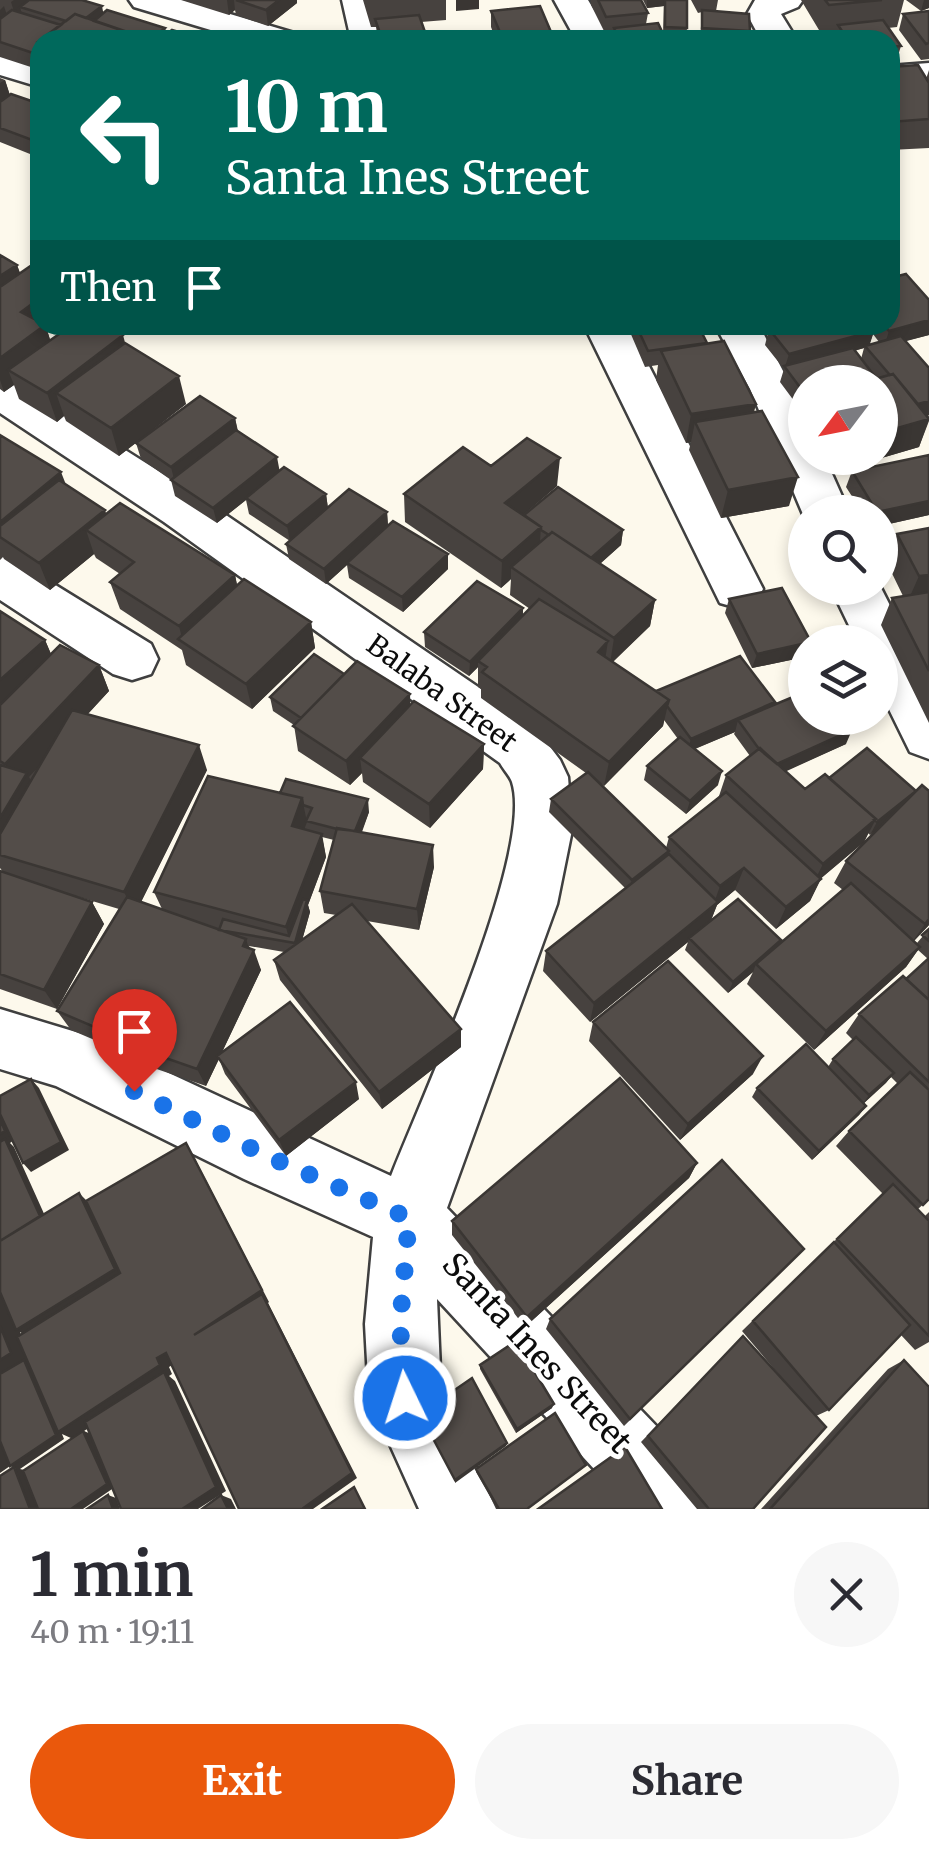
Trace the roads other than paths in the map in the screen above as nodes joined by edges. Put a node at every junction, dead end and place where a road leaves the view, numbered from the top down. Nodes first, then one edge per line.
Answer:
1 (146, 0) edge
2 (358, 0) edge
3 (571, 0) edge
4 (786, 0) edge
5 (248, 30) edge
6 (367, 30) edge
7 (588, 30) edge
8 (773, 30) edge
9 (0, 63) edge
10 (30, 73) edge
11 (929, 74) edge
12 (900, 76) edge
13 (611, 335) edge
14 (742, 335) edge
15 (14, 418) edge
16 (817, 495) edge
17 (0, 576) edge
18 (738, 589) dead end
19 (864, 605) edge
20 (132, 658) dead end
21 (929, 736) edge
22 (0, 1039) edge
23 (409, 1218) junction
24 (458, 1509) edge
25 (683, 1509) edge

1 - 5 street
2 - 6 street
3 - 7 street
4 - 8 street
9 - 10 street
11 - 12 street
13 - 18 street
14 - 16 street
15 - 23 street, Balaba Street
17 - 20 street
19 - 21 street
22 - 23 street, Santa Ines Street
23 - 24 street, Balaba Street
23 - 25 street, Santa Ines Street

